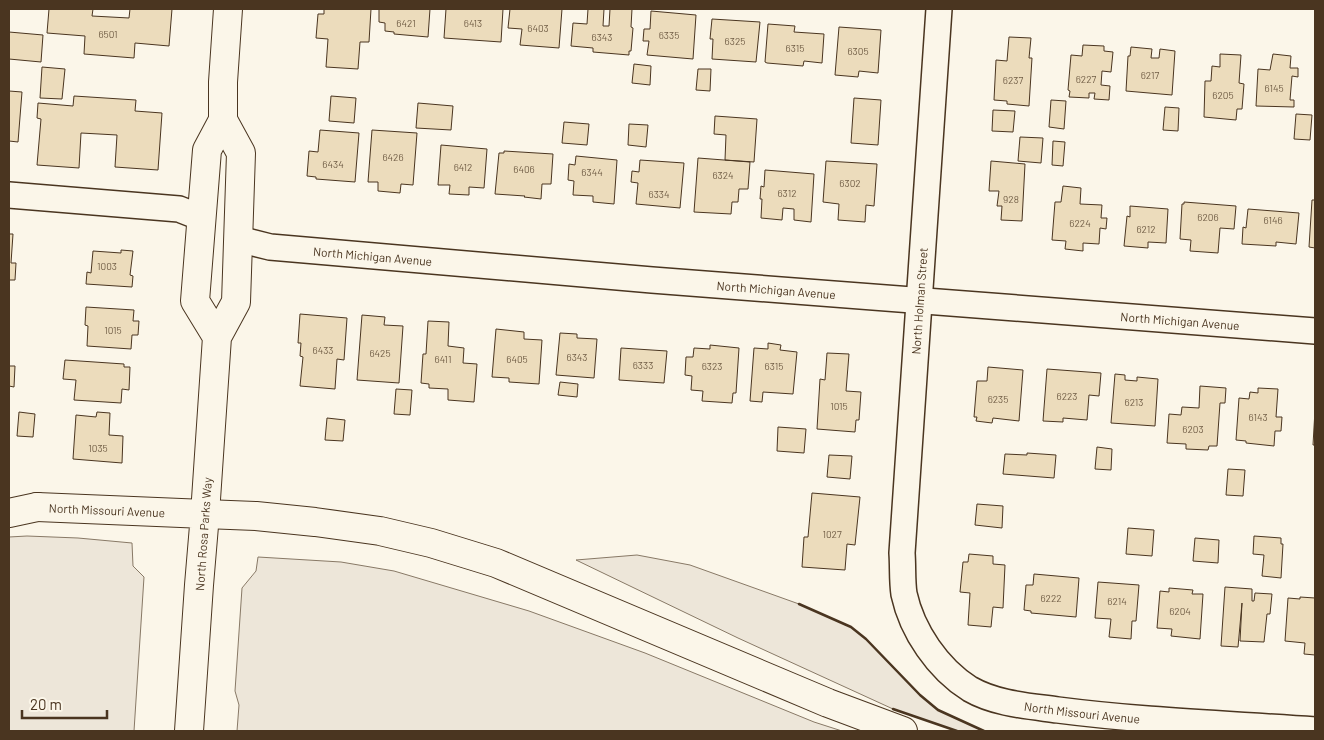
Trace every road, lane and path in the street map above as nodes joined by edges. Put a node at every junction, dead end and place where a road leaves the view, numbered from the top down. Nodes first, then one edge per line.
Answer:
1 (228, 9) edge
2 (939, 9) edge
3 (223, 120) junction
4 (9, 196) edge
5 (202, 218) junction
6 (238, 239) junction
7 (920, 300) junction
8 (1315, 331) edge
9 (217, 337) junction
10 (9, 505) edge
11 (37, 508) junction
12 (9, 513) edge
13 (205, 514) junction
14 (904, 594) joint
15 (1315, 730) edge
16 (189, 731) edge
17 (904, 731) edge

1 - 3 main road, North Rosa Parks Way
2 - 7 street, North Holman Street
3 - 5 main road, North Rosa Parks Way
3 - 6 main road, North Rosa Parks Way
4 - 5 street
5 - 9 main road, North Rosa Parks Way
6 - 7 street, North Michigan Avenue
6 - 9 main road, North Rosa Parks Way
7 - 8 street, North Michigan Avenue
7 - 14 street, North Holman Street
9 - 13 main road, North Rosa Parks Way
10 - 11 street, North Missouri Avenue
11 - 12 main road
11 - 13 main road, North Missouri Avenue
13 - 16 main road, North Rosa Parks Way
13 - 17 main road, North Missouri Avenue
14 - 15 street, North Missouri Avenue

